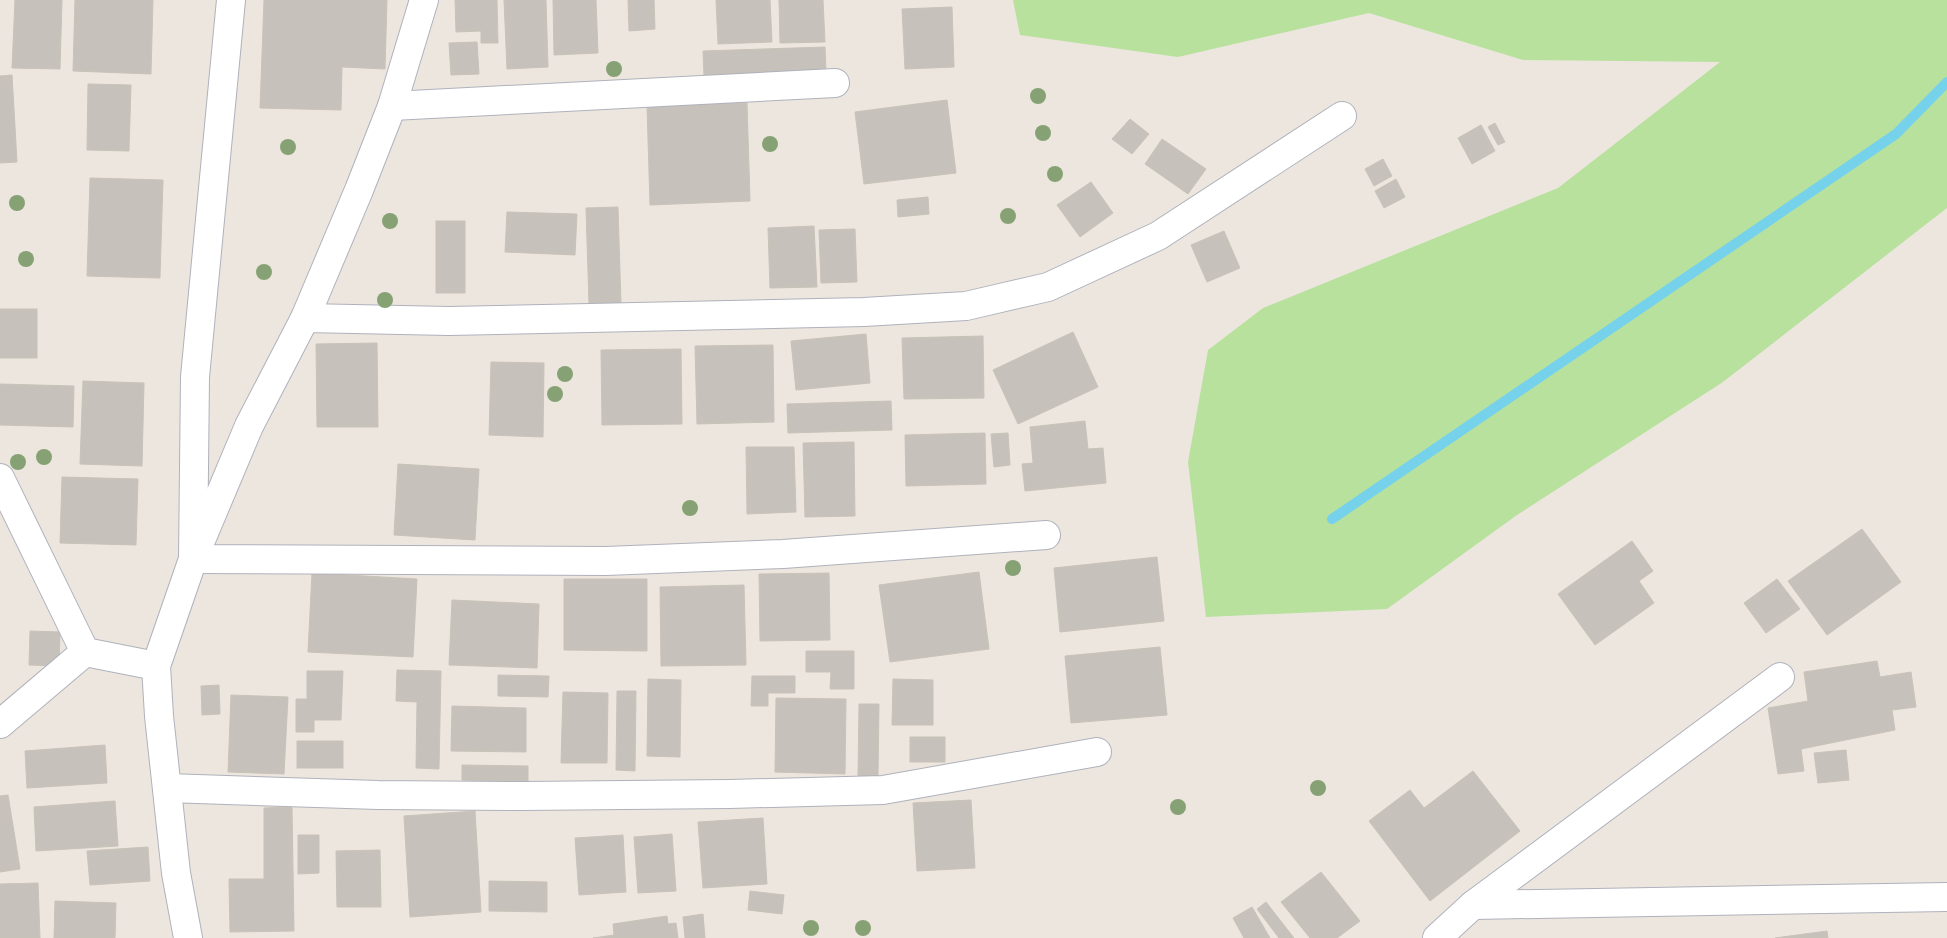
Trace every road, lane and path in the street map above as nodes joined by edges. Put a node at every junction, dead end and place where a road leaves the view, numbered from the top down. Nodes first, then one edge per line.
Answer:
1 (231, 0) edge
2 (424, 0) edge
3 (835, 83) dead end
4 (392, 106) junction
5 (1342, 116) dead end
6 (305, 318) junction
7 (0, 478) edge
8 (1046, 535) dead end
9 (192, 559) junction
10 (84, 652) junction
11 (156, 666) junction
12 (1780, 678) dead end
13 (0, 724) edge
14 (1097, 752) dead end
15 (167, 788) junction
16 (1947, 897) edge
17 (1473, 905) junction
18 (188, 938) edge
19 (1437, 938) edge

1 - 9 street
2 - 4 street
3 - 4 street
4 - 6 street
5 - 6 street
6 - 9 street
7 - 10 street
8 - 9 street
9 - 11 street
10 - 11 street
10 - 13 street
11 - 15 street
12 - 17 street
14 - 15 street
15 - 18 street
16 - 17 street
17 - 19 street

